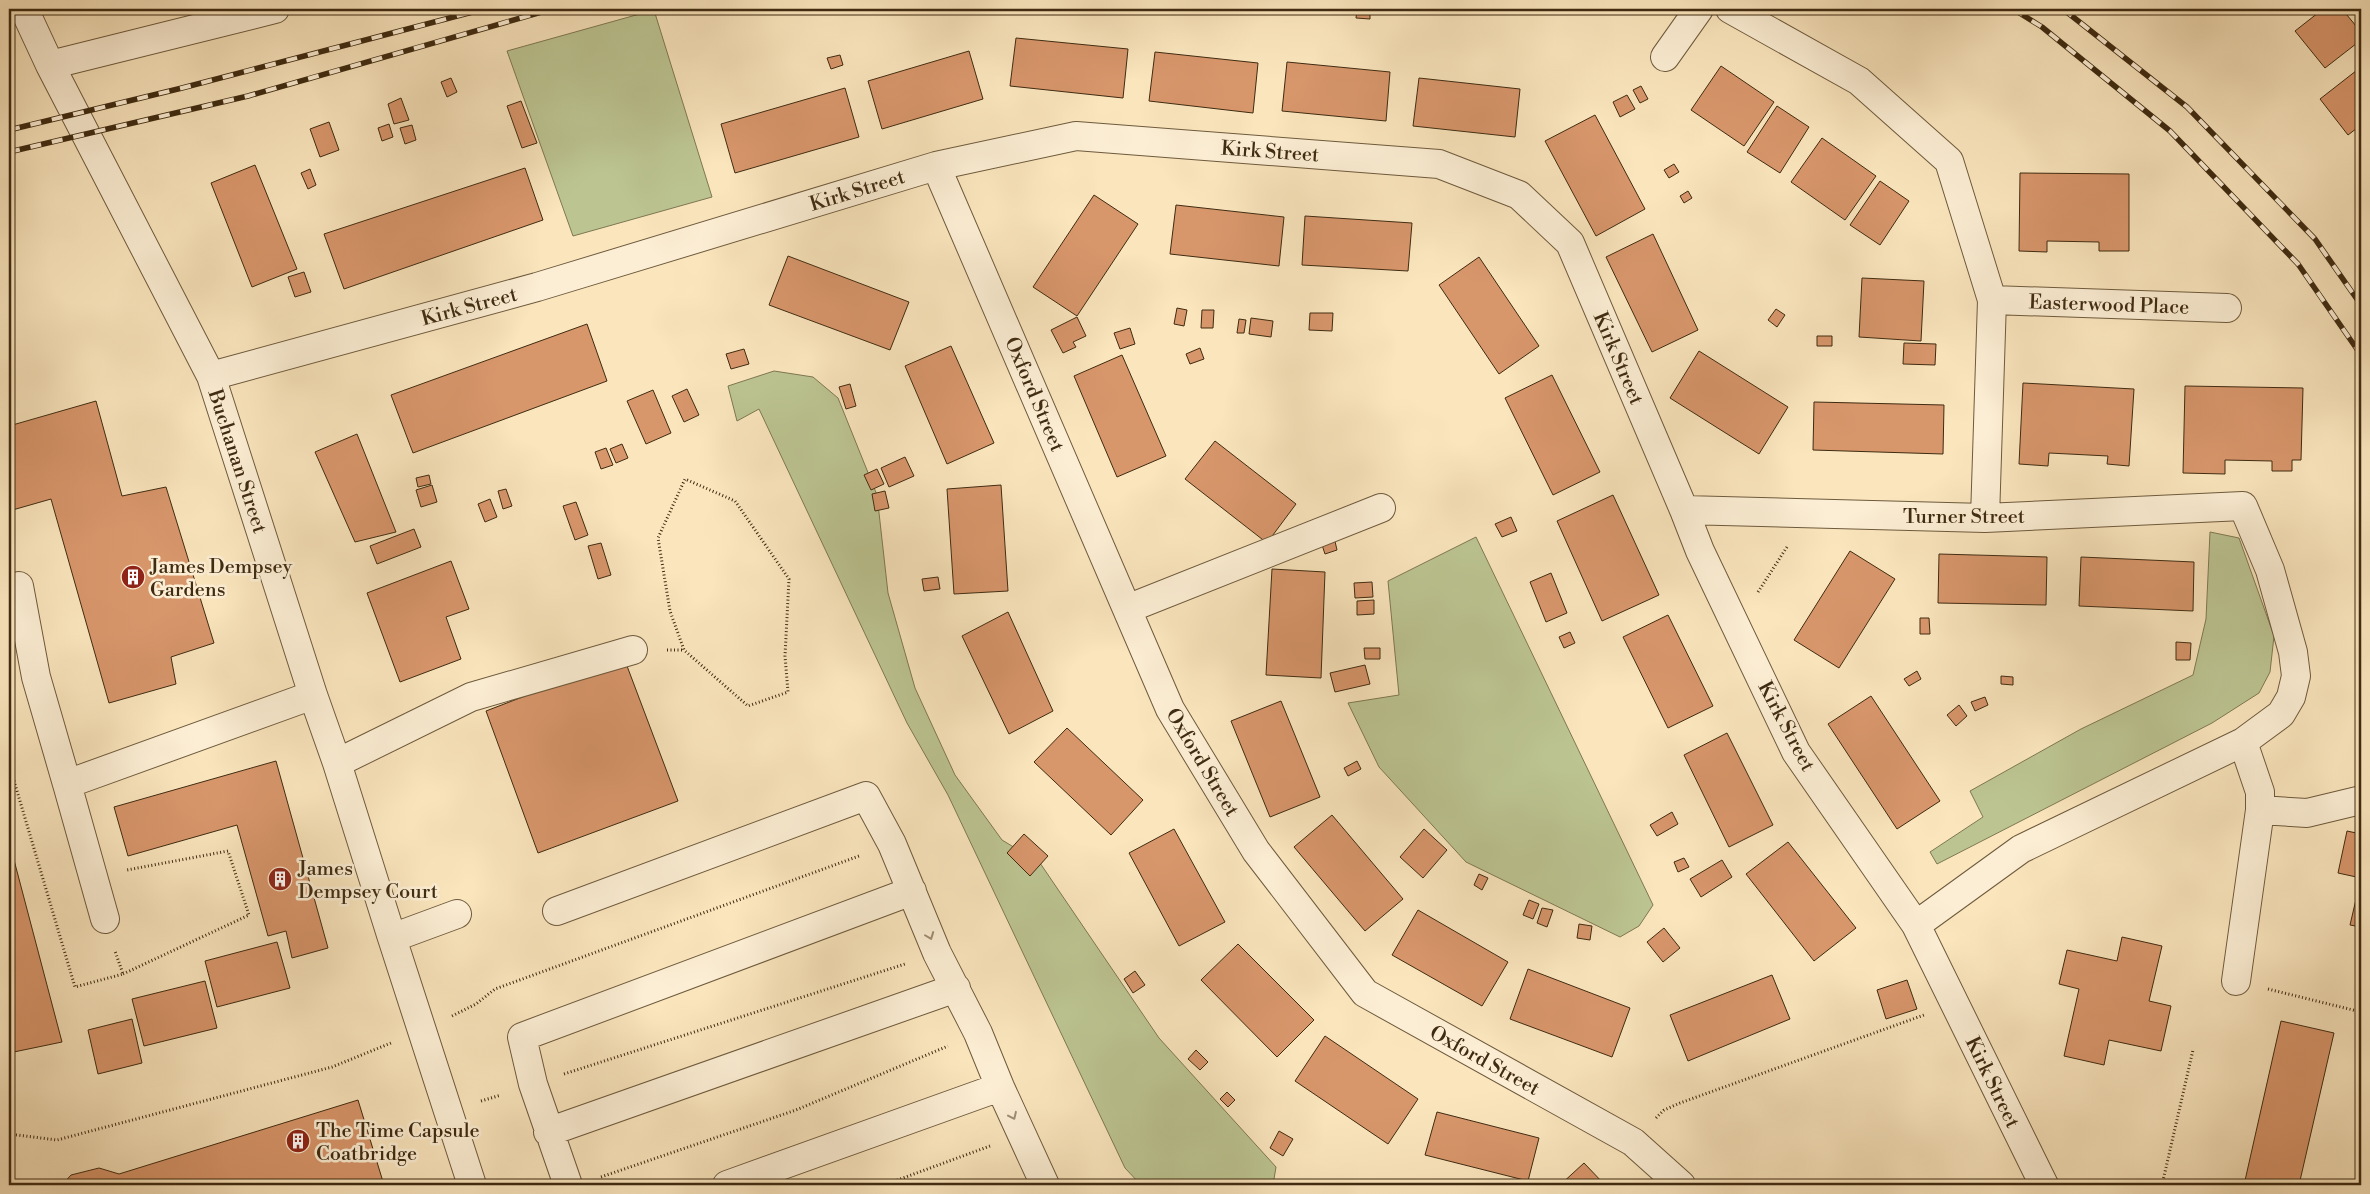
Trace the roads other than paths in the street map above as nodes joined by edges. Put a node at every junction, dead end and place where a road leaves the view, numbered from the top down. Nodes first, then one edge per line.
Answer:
1 (24, 9) edge
2 (275, 9) edge
3 (1698, 9) edge
4 (1730, 9) edge
5 (1665, 57) dead end
6 (50, 65) junction
7 (936, 166) junction
8 (1992, 300) junction
9 (2227, 308) dead end
10 (210, 376) junction
11 (1381, 508) dead end
12 (1684, 510) junction
13 (1985, 518) junction
14 (19, 586) dead end
15 (1127, 609) junction
16 (632, 650) road end
17 (313, 695) junction
18 (2243, 742) junction
19 (337, 763) junction
20 (68, 784) junction
21 (2361, 800) edge
22 (2260, 810) junction
23 (912, 891) junction
24 (556, 912) dead end
25 (457, 914) dead end
26 (105, 919) road end
27 (1916, 925) junction
28 (392, 938) junction
29 (2236, 981) road end
30 (956, 988) junction
31 (1000, 1087) junction
32 (548, 1132) junction
33 (472, 1185) edge
34 (568, 1185) edge
35 (727, 1185) edge
36 (1042, 1185) edge
37 (1681, 1185) edge
38 (2044, 1185) edge

1 - 6 street, Buchanan Street
2 - 6 street
3 - 5 street
4 - 8 street
6 - 10 street, Buchanan Street
7 - 10 street, Kirk Street
7 - 12 street, Kirk Street
7 - 15 street, Oxford Street
8 - 9 street, Easterwood Place
8 - 13 street
10 - 17 street, Buchanan Street
11 - 15 street
12 - 13 street, Turner Street
12 - 27 street, Kirk Street
13 - 18 street, Turner Street
14 - 20 street
15 - 37 street, Oxford Street
16 - 19 street
17 - 19 street, Buchanan Street
17 - 20 street
18 - 22 street
18 - 27 street
19 - 28 street, Buchanan Street
20 - 26 street
21 - 22 street
22 - 29 street
23 - 24 street
23 -> 30 street
23 - 32 street
25 - 28 street
27 - 38 street, Kirk Street
28 - 33 street, Buchanan Street
30 - 31 street
30 - 32 street
31 - 35 street
31 -> 36 street
32 - 34 street

